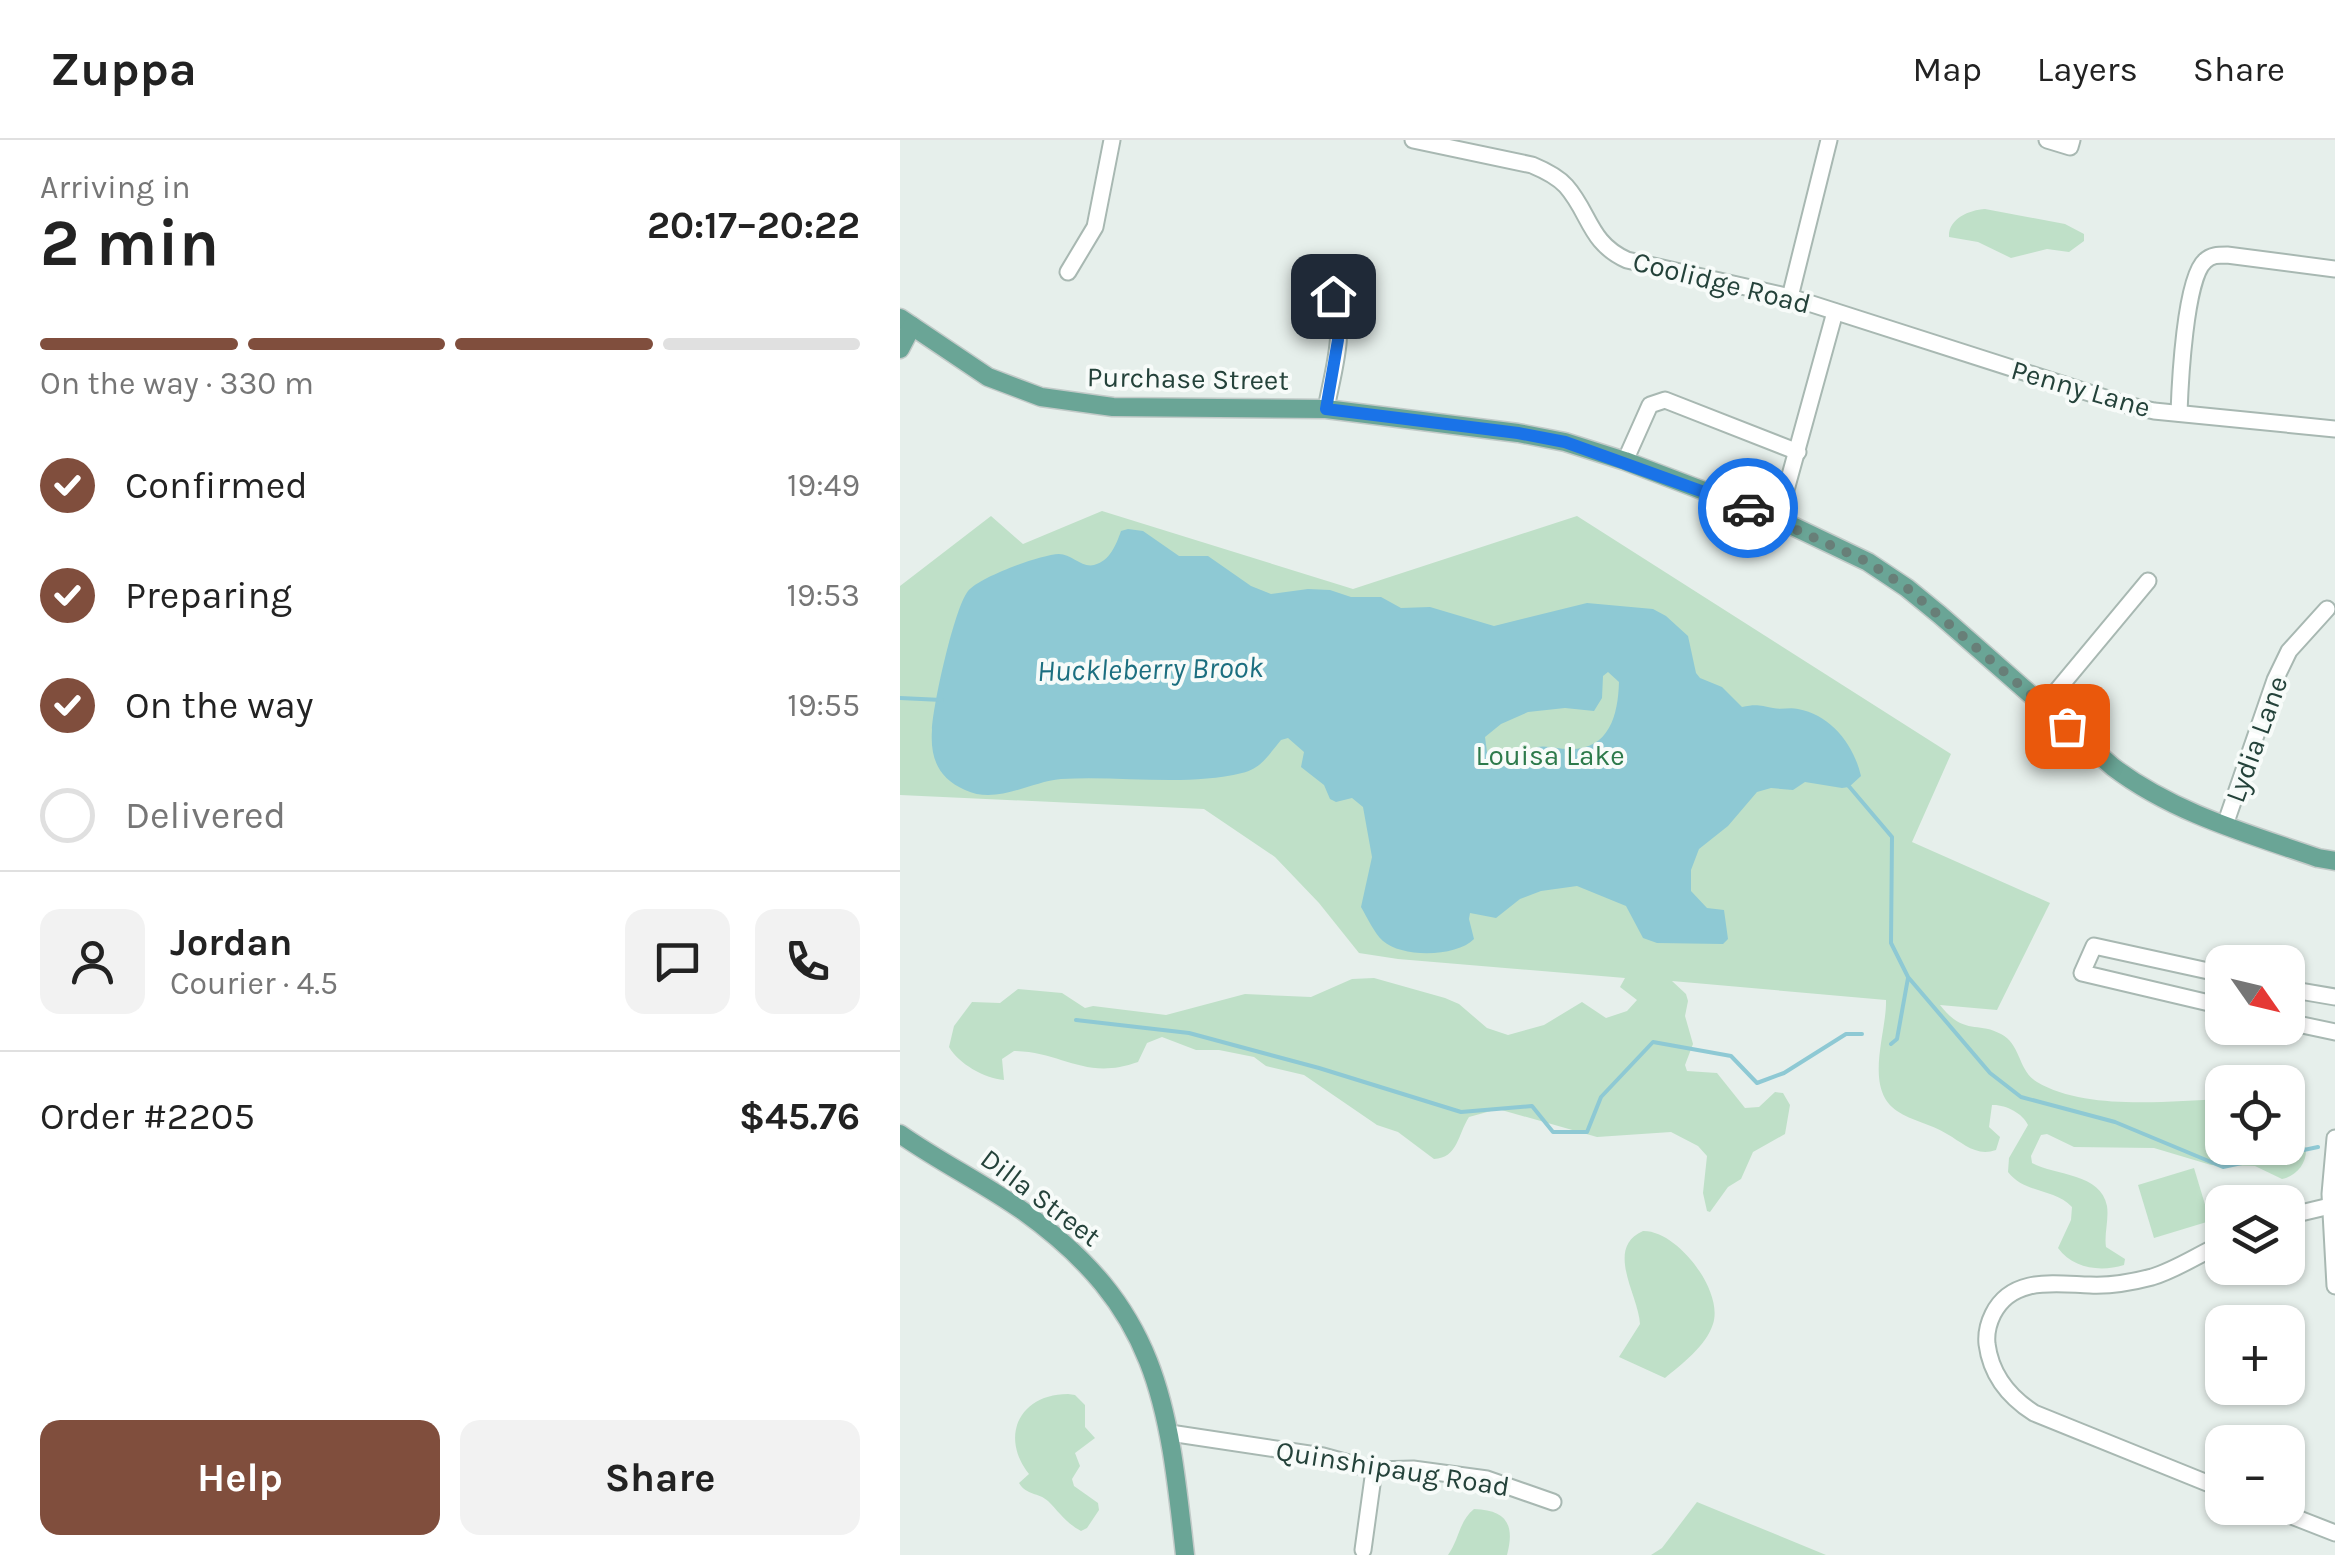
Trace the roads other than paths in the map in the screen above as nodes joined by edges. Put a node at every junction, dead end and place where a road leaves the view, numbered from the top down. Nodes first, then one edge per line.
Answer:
1 (1112, 140) edge
2 (1413, 140) edge
3 (1829, 140) edge
4 (2047, 140) edge
5 (2071, 143) edge
6 (1316, 269) dead end
7 (2335, 269) edge
8 (1068, 272) dead end
9 (1790, 297) junction
10 (1835, 312) junction
11 (906, 322) edge
12 (900, 350) edge
13 (1326, 409) junction
14 (2179, 413) junction
15 (2335, 430) edge
16 (1798, 452) junction
17 (1625, 461) junction
18 (1778, 519) junction
19 (2148, 581) dead end
20 (2327, 609) dead end
21 (2044, 706) junction
22 (2225, 825) junction
23 (2335, 861) edge
24 (2205, 970) edge
25 (2305, 992) edge
26 (2335, 998) edge
27 (2205, 1002) edge
28 (2305, 1026) edge
29 (2335, 1032) edge
30 (900, 1134) edge
31 (2335, 1138) edge
32 (2330, 1206) junction
33 (2305, 1212) edge
34 (2205, 1252) edge
35 (2335, 1286) edge
36 (1170, 1433) junction
37 (1374, 1470) junction
38 (2205, 1482) edge
39 (1553, 1502) dead end
40 (2305, 1521) edge
41 (2335, 1532) edge
42 (1363, 1550) dead end
43 (1185, 1555) edge

1 - 8 street
2 - 9 street, Coolidge Road
3 - 9 street
4 - 5 street
6 - 13 street
7 - 14 street
9 - 10 street, Coolidge Road
10 - 14 street, Penny Lane
10 - 16 street
11 - 12 main road
11 - 13 main road, Purchase Street
13 - 17 main road, Purchase Street
14 - 15 street, Penny Lane
16 - 17 street
16 - 18 street
17 - 18 main road, Purchase Street
18 - 21 main road, Purchase Street
19 - 21 street
20 - 22 street, Lydia Lane
21 - 22 main road, Purchase Street
22 - 23 main road, Purchase Street
24 - 27 street
25 - 26 street
28 - 29 street
30 - 36 main road, Dilla Street
31 - 32 street
32 - 33 street
32 - 35 street
34 - 38 street
36 - 37 street, Quinshipaug Road
36 - 43 main road, Dilla Street
37 - 39 street, Quinshipaug Road
37 - 42 street
40 - 41 street

